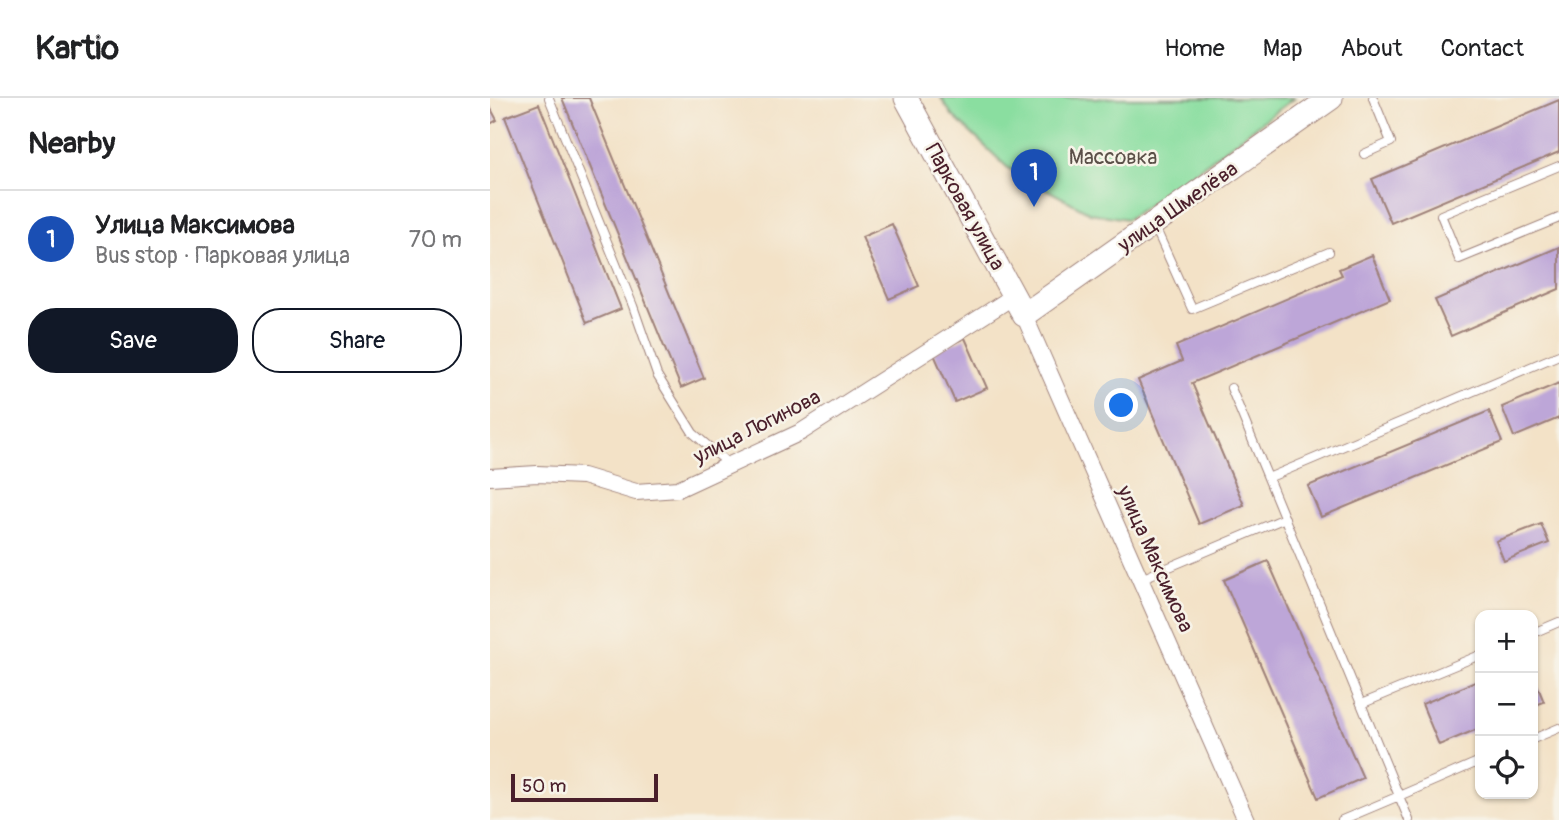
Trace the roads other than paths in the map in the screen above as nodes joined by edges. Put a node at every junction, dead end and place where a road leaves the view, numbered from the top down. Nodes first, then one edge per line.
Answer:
1 (550, 98) edge
2 (906, 98) edge
3 (1331, 98) edge
4 (1373, 98) edge
5 (1364, 154) dead end
6 (1559, 166) edge
7 (1559, 218) edge
8 (1154, 224) junction
9 (1329, 252) dead end
10 (1019, 305) junction
11 (1559, 355) edge
12 (1231, 388) dead end
13 (731, 466) junction
14 (490, 477) edge
15 (1268, 478) junction
16 (1285, 518) junction
17 (1141, 579) junction
18 (1559, 622) edge
19 (1538, 631) edge
20 (1475, 657) edge
21 (1361, 704) junction
22 (1559, 728) edge
23 (1538, 737) edge
24 (1475, 763) edge
25 (1399, 796) junction
26 (1247, 820) edge
27 (1342, 820) edge
28 (1409, 820) edge

1 - 13 lane
2 - 10 main road, Парковая улица
3 - 8 main road, улица Шмелёва
4 - 5 lane
6 - 7 lane
8 - 9 lane
8 - 10 main road, улица Шмелёва
10 - 13 street, улица Логинова
10 - 17 street, улица Максимова
11 - 15 lane
12 - 15 lane
13 - 14 street, улица Логинова
15 - 16 lane
16 - 17 lane
16 - 21 lane
17 - 26 street, улица Максимова
18 - 19 lane
20 - 21 lane
21 - 25 lane
22 - 23 lane
24 - 25 lane
25 - 27 lane
25 - 28 lane

